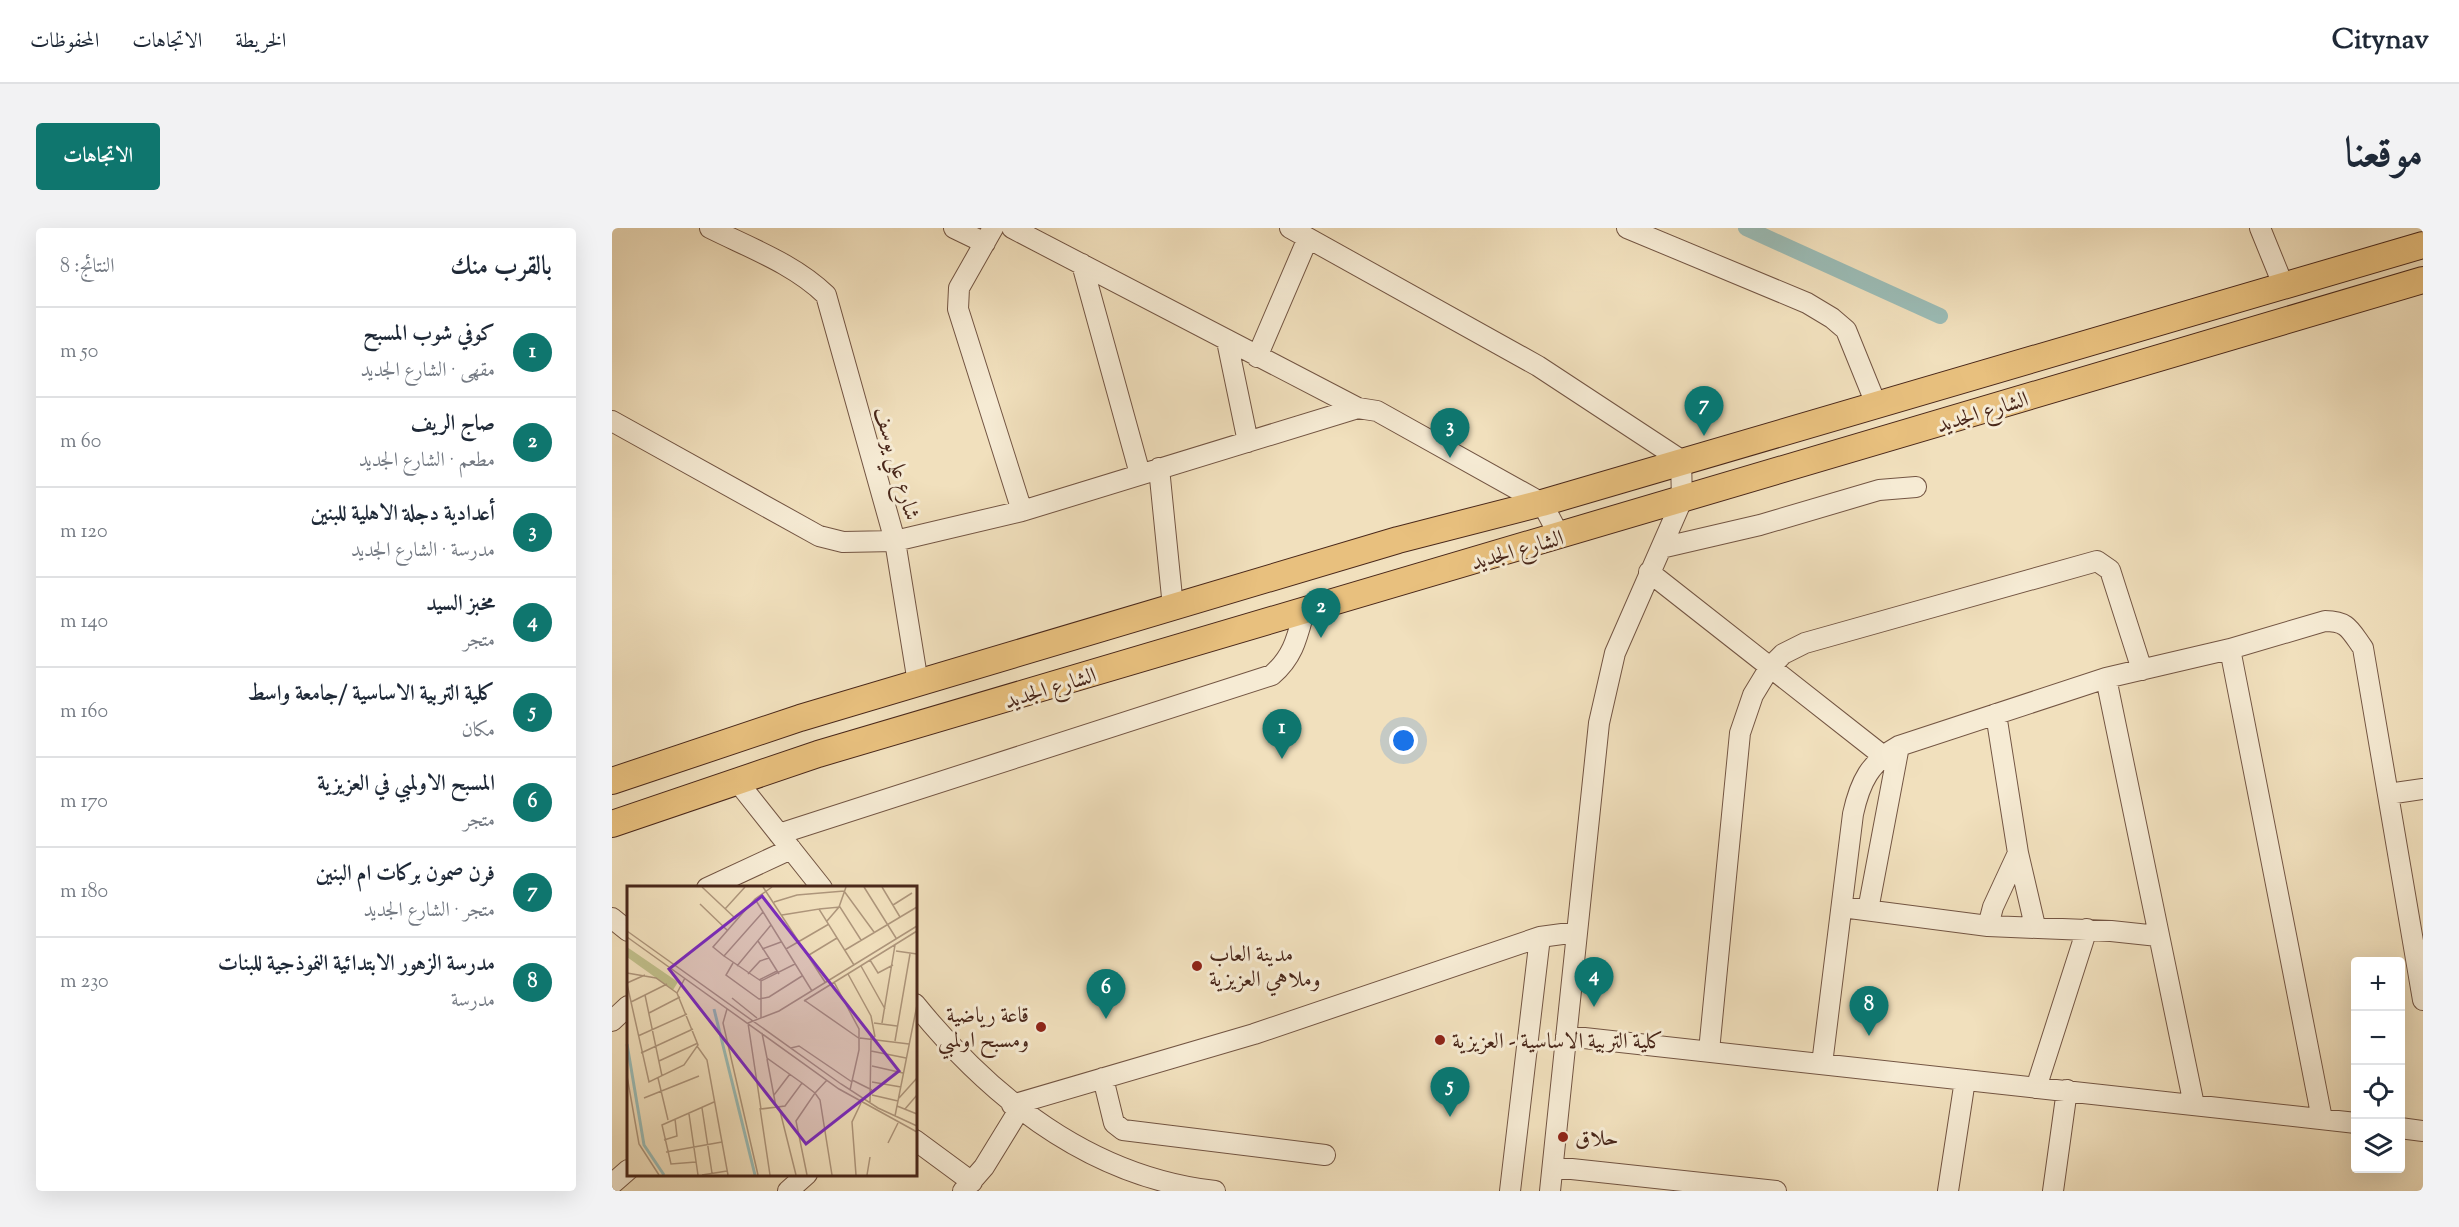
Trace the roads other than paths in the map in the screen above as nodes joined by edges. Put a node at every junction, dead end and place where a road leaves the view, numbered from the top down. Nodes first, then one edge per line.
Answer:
1 (710, 228) edge
2 (954, 228) edge
3 (1012, 228) edge
4 (1290, 228) edge
5 (1627, 228) edge
6 (2260, 228) edge
7 (989, 235) edge
8 (1308, 238) junction
9 (2423, 245) edge
10 (1082, 264) junction
11 (2423, 280) edge
12 (2284, 287) junction
13 (1227, 341) junction
14 (1257, 357) junction
15 (1876, 404) junction
16 (1358, 408) junction
17 (612, 421) edge
18 (1248, 442) junction
19 (1681, 460) junction
20 (1159, 468) junction
21 (1140, 474) junction
22 (1916, 487) dead end
23 (1682, 500) junction
24 (1542, 503) junction
25 (1022, 511) junction
26 (1560, 537) junction
27 (895, 542) junction
28 (1661, 548) junction
29 (1649, 572) junction
30 (1173, 607) junction
31 (1304, 612) junction
32 (2230, 649) junction
33 (1770, 667) junction
34 (2142, 670) junction
35 (2106, 678) junction
36 (918, 683) junction
37 (1996, 714) junction
38 (1890, 751) junction
39 (612, 781) edge
40 (737, 781) junction
41 (2423, 789) edge
42 (2388, 794) junction
43 (612, 824) edge
44 (785, 841) junction
45 (2018, 853) junction
46 (710, 886) edge
47 (820, 886) edge
48 (2415, 905) edge
49 (1842, 907) junction
50 (1868, 910) junction
51 (1988, 926) junction
52 (2035, 927) junction
53 (2087, 929) junction
54 (1577, 932) junction
55 (2158, 936) junction
56 (1540, 938) junction
57 (2423, 1000) edge
58 (916, 1005) edge
59 (627, 1007) edge
60 (612, 1021) edge
61 (1566, 1036) junction
62 (1709, 1052) junction
63 (1822, 1064) junction
64 (1103, 1078) junction
65 (1965, 1080) junction
66 (2036, 1088) junction
67 (2067, 1090) junction
68 (2194, 1105) junction
69 (1016, 1108) junction
70 (2322, 1119) junction
71 (2351, 1123) edge
72 (2405, 1129) edge
73 (2423, 1131) edge
74 (916, 1141) edge
75 (1325, 1155) dead end
76 (1553, 1167) junction
77 (627, 1171) edge
78 (805, 1176) edge
79 (612, 1184) edge
80 (968, 1186) edge
81 (1552, 1190) edge
82 (788, 1191) edge
83 (1215, 1191) edge
84 (1510, 1191) edge
85 (1776, 1191) edge
86 (1948, 1191) edge
87 (2053, 1191) edge

1 - 27 street, شارع علي يوسف
2 - 7 street
3 - 10 street
4 - 8 street
5 - 15 street
6 - 12 street
7 - 25 street
8 - 14 street
8 - 19 street
9 - 12 main road, الشارع الجديد
10 - 13 street
10 - 21 street
11 - 23 main road, الشارع الجديد
12 - 15 main road, الشارع الجديد
13 - 14 street
13 - 18 street
14 - 16 street
15 - 19 main road, الشارع الجديد
16 - 18 street
16 - 24 street
17 - 27 street, شارع علي يوسف
18 - 20 street
19 - 23 street
19 - 24 main road, الشارع الجديد
20 - 21 street
20 - 30 street
21 - 25 street
22 - 28 street
23 - 26 main road, الشارع الجديد
23 - 28 street
24 - 26 street
24 - 30 main road, الشارع الجديد
25 - 27 street
26 - 31 main road, الشارع الجديد
27 - 36 street
28 - 29 street
29 - 33 street
29 - 54 street
30 - 36 main road, الشارع الجديد
31 - 40 main road, الشارع الجديد
31 - 44 street
32 - 34 street
32 - 42 street
32 - 70 street
33 - 34 street
33 - 38 street
33 - 62 street
34 - 35 street
35 - 37 street
35 - 55 street
36 - 39 main road, الشارع الجديد
37 - 38 street
37 - 45 street
38 - 49 street
38 - 50 street
40 - 43 main road, الشارع الجديد
40 - 44 street
41 - 42 street
42 - 48 street
44 - 46 street
44 - 47 street
45 - 51 street
45 - 52 street
48 - 57 street
49 - 50 street
49 - 63 street
50 - 51 street
51 - 52 street
52 - 53 street
53 - 55 street
53 - 66 street
54 - 56 street
54 - 61 street
55 - 68 street
56 - 64 street
56 - 84 street
58 - 69 street
59 - 60 street
61 - 62 street
61 - 76 street
62 - 63 street
63 - 65 street
64 - 69 street
64 - 75 street
65 - 66 street
65 - 86 street
66 - 67 street
67 - 68 street
67 - 87 street
68 - 70 street
69 - 80 street
69 - 83 street
70 - 71 street
72 - 73 street
74 - 80 street
76 - 81 street
76 - 85 street
77 - 79 street
78 - 82 street

